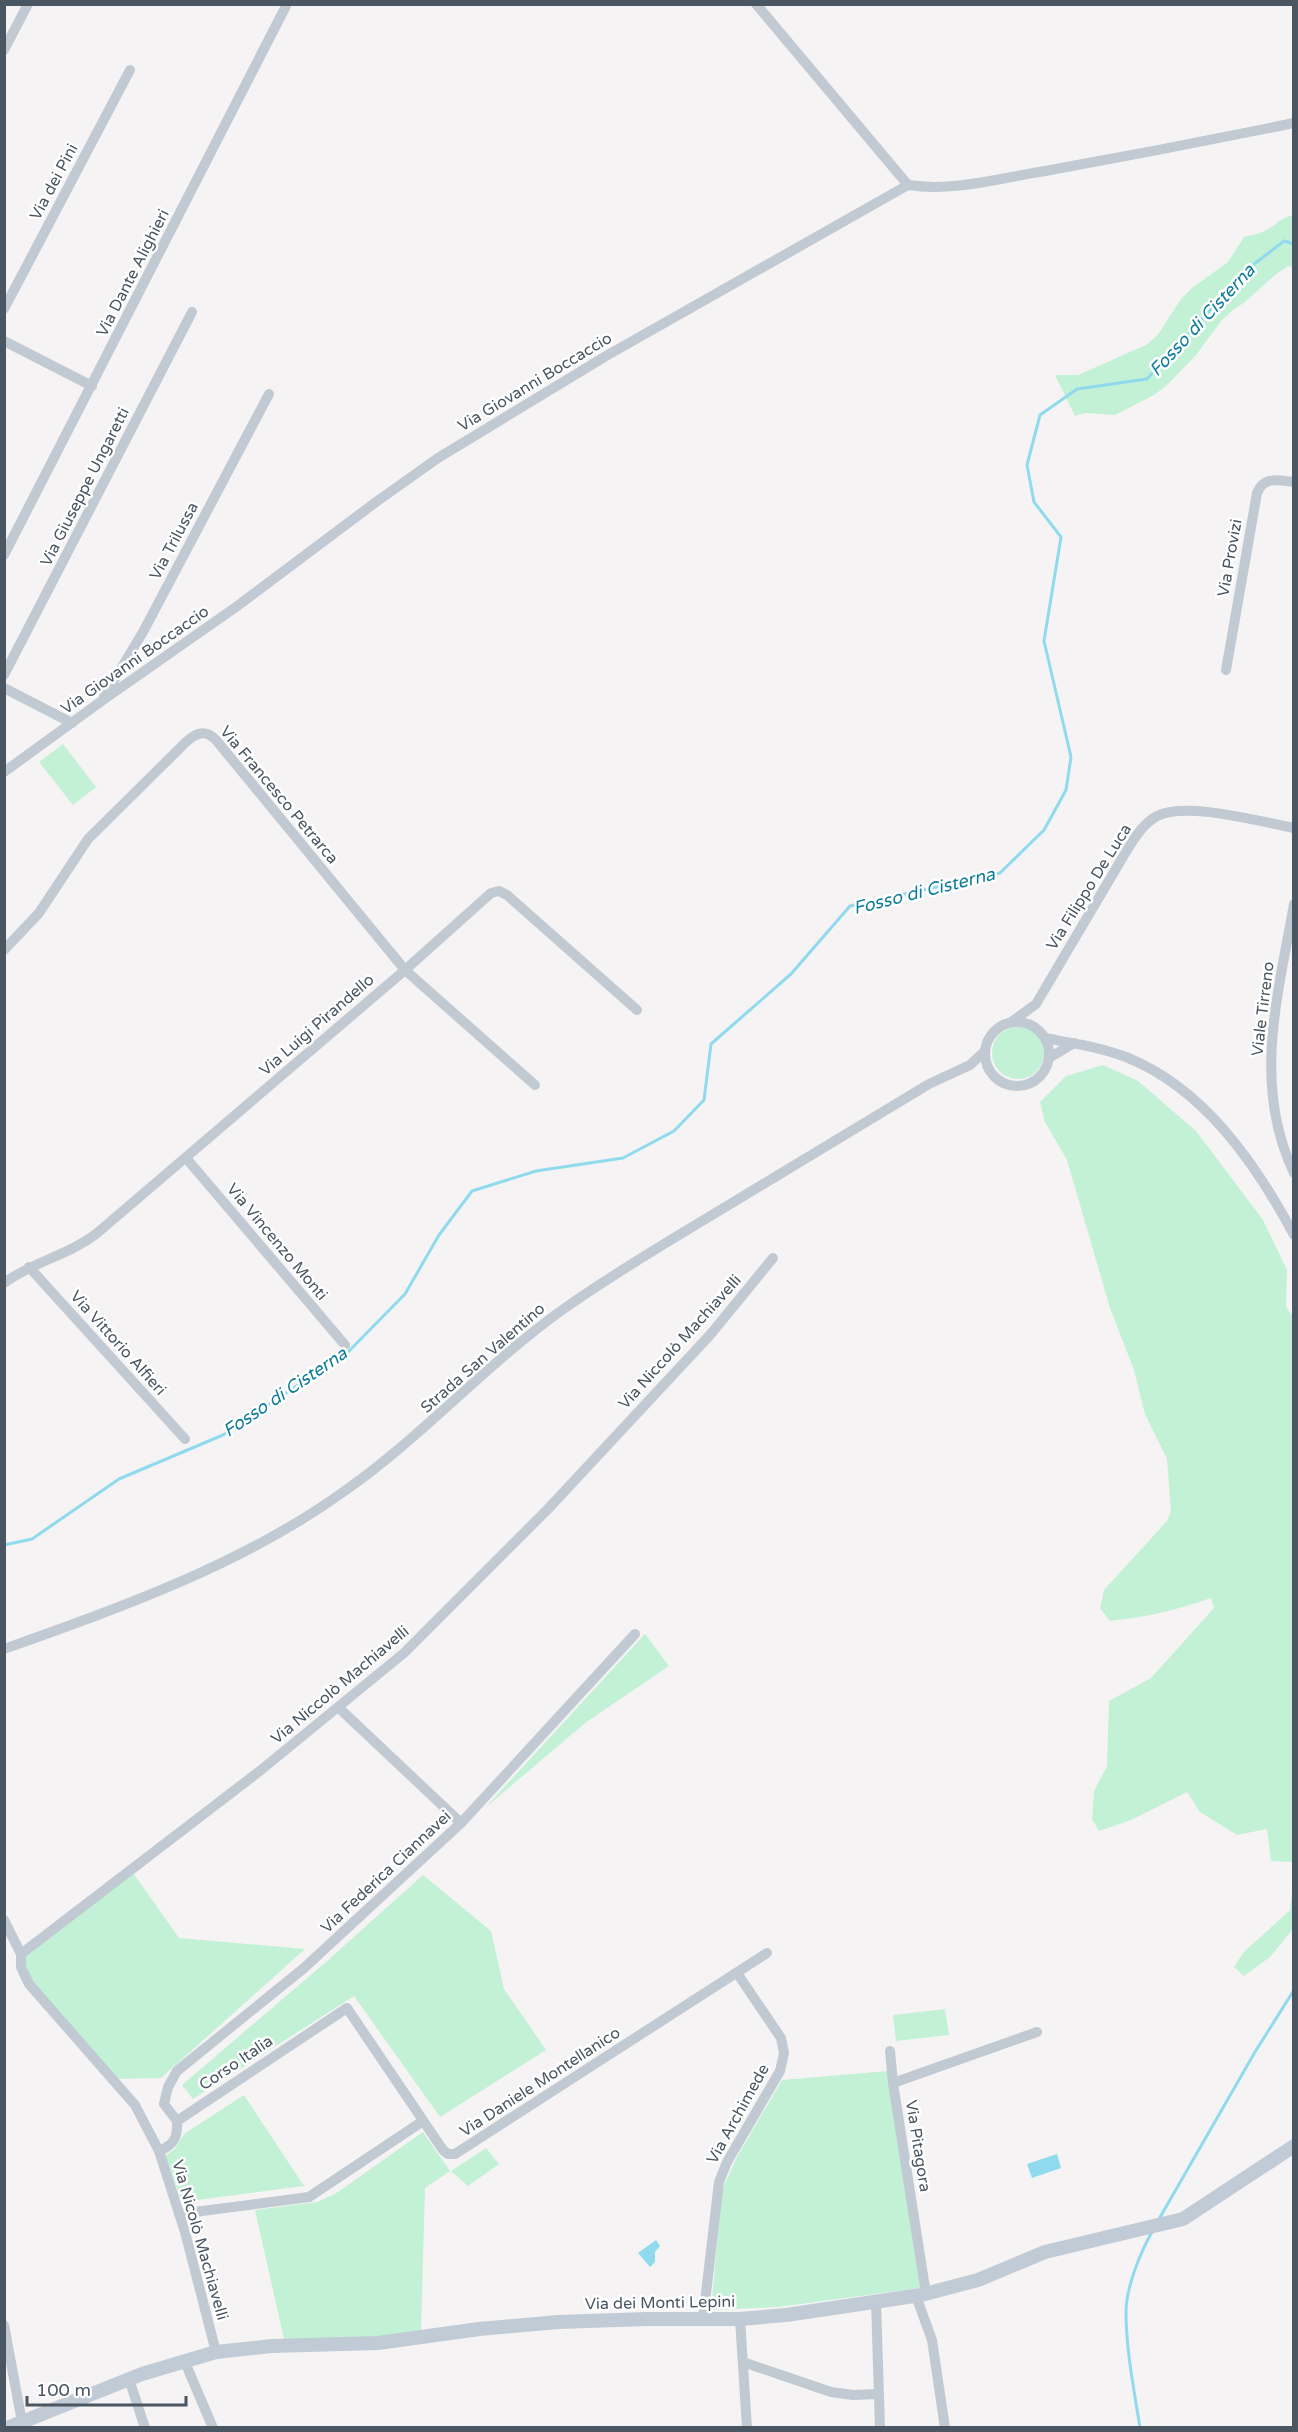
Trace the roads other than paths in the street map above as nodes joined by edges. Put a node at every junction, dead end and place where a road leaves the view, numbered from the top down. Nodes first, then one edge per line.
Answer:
1 (28, 4) edge
2 (287, 4) edge
3 (756, 4) edge
4 (4, 51) edge
5 (130, 70) dead end
6 (1293, 123) edge
7 (908, 185) junction
8 (4, 309) edge
9 (192, 312) dead end
10 (4, 340) edge
11 (92, 386) junction
12 (269, 394) dead end
13 (1293, 482) edge
14 (4, 555) edge
15 (1226, 670) dead end
16 (4, 675) edge
17 (4, 688) edge
18 (103, 700) junction
19 (72, 723) junction
20 (4, 772) edge
21 (1293, 828) edge
22 (1293, 904) edge
23 (4, 950) edge
24 (405, 970) junction
25 (1036, 1004) junction
26 (637, 1010) dead end
27 (1010, 1023) junction
28 (1035, 1028) junction
29 (1045, 1038) junction
30 (1074, 1043) junction
31 (985, 1051) junction
32 (1049, 1058) junction
33 (970, 1065) junction
34 (990, 1070) junction
35 (535, 1085) dead end
36 (186, 1158) junction
37 (1293, 1173) edge
38 (1293, 1235) edge
39 (773, 1258) dead end
40 (29, 1267) junction
41 (4, 1283) edge
42 (345, 1345) dead end
43 (185, 1439) dead end
44 (635, 1634) dead end
45 (4, 1649) edge
46 (339, 1708) junction
47 (461, 1823) junction
48 (4, 1920) edge
49 (767, 1953) dead end
50 (21, 1954) junction
51 (737, 1973) junction
52 (347, 2008) joint
53 (1037, 2032) dead end
54 (890, 2051) dead end
55 (893, 2083) junction
56 (177, 2121) junction
57 (423, 2121) junction
58 (1293, 2146) edge
59 (159, 2151) junction
60 (179, 2214) junction
61 (921, 2295) junction
62 (876, 2302) junction
63 (703, 2319) junction
64 (740, 2319) junction
65 (4, 2325) edge
66 (216, 2352) junction
67 (184, 2360) junction
68 (743, 2362) junction
69 (129, 2379) junction
70 (879, 2394) junction
71 (22, 2422) junction
72 (7, 2427) edge
73 (145, 2427) edge
74 (213, 2427) edge
75 (747, 2427) edge
76 (880, 2427) edge
77 (945, 2427) edge

1 - 4 street
2 - 11 street, Via Dante Alighieri
3 - 7 street
5 - 8 street, Via dei Pini
6 - 7 street
7 - 18 street, Via Giovanni Boccaccio
9 - 16 street, Via Giuseppe Ungaretti
10 - 11 street
11 - 14 street, Via Dante Alighieri
12 - 18 street, Via Trilussa
13 - 15 street, Via Provizi
17 - 19 street
18 - 19 street, Via Giovanni Boccaccio
19 - 20 street, Via Giovanni Boccaccio
21 - 25 street, Via Filippo De Luca
22 - 37 street, Viale Tirreno
23 - 24 street, Via Francesco Petrarca
24 - 26 street, Via Luigi Pirandello
24 - 35 street
24 - 36 street, Via Luigi Pirandello
25 - 27 street
25 - 28 street
27 - 28 street
27 - 31 street
28 - 29 street
29 - 30 street
29 - 32 street
30 - 32 street
30 - 38 street
31 - 33 street, Strada San Valentino
31 - 34 street
32 - 34 street
33 - 34 street
33 - 45 street, Strada San Valentino
36 - 40 street, Via Luigi Pirandello
36 - 42 street, Via Vincenzo Monti
39 - 46 street, Via Niccolò Machiavelli
40 - 41 street, Via Luigi Pirandello
40 - 43 street, Via Vittorio Alfieri
44 - 47 street, Via Federica Ciannavei
46 - 47 street
46 - 50 street, Via Niccolò Machiavelli
47 - 56 street, Via Federica Ciannavei
48 - 50 street
49 - 51 street, Via Daniele Montellanico
50 - 59 street, Via Nicolò Machiavelli
51 - 57 street, Via Daniele Montellanico
51 - 63 street, Via Archimede
52 - 56 street, Corso Italia
52 - 57 street, Via Daniele Montellanico
53 - 55 street, Via Pitagora
54 - 55 street
55 - 61 street, Via Pitagora
56 - 59 street
57 - 60 street
58 - 61 street, Via dei Monti Lepini
59 - 60 street, Via Nicolò Machiavelli
60 - 66 street, Via Nicolò Machiavelli
61 - 62 street, Via dei Monti Lepini
61 - 77 street, Via Pitagora
62 - 64 street, Via dei Monti Lepini
62 - 70 street
63 - 64 street, Via dei Monti Lepini
63 - 66 street, Via dei Monti Lepini
64 - 68 street
65 - 71 street
66 - 67 street, Via dei Monti Lepini
67 - 69 street, Via dei Monti Lepini
67 - 74 street
68 - 70 street
68 - 75 street
69 - 71 street, Via dei Monti Lepini
69 - 73 street
70 - 76 street
71 - 72 street, Via dei Monti Lepini

